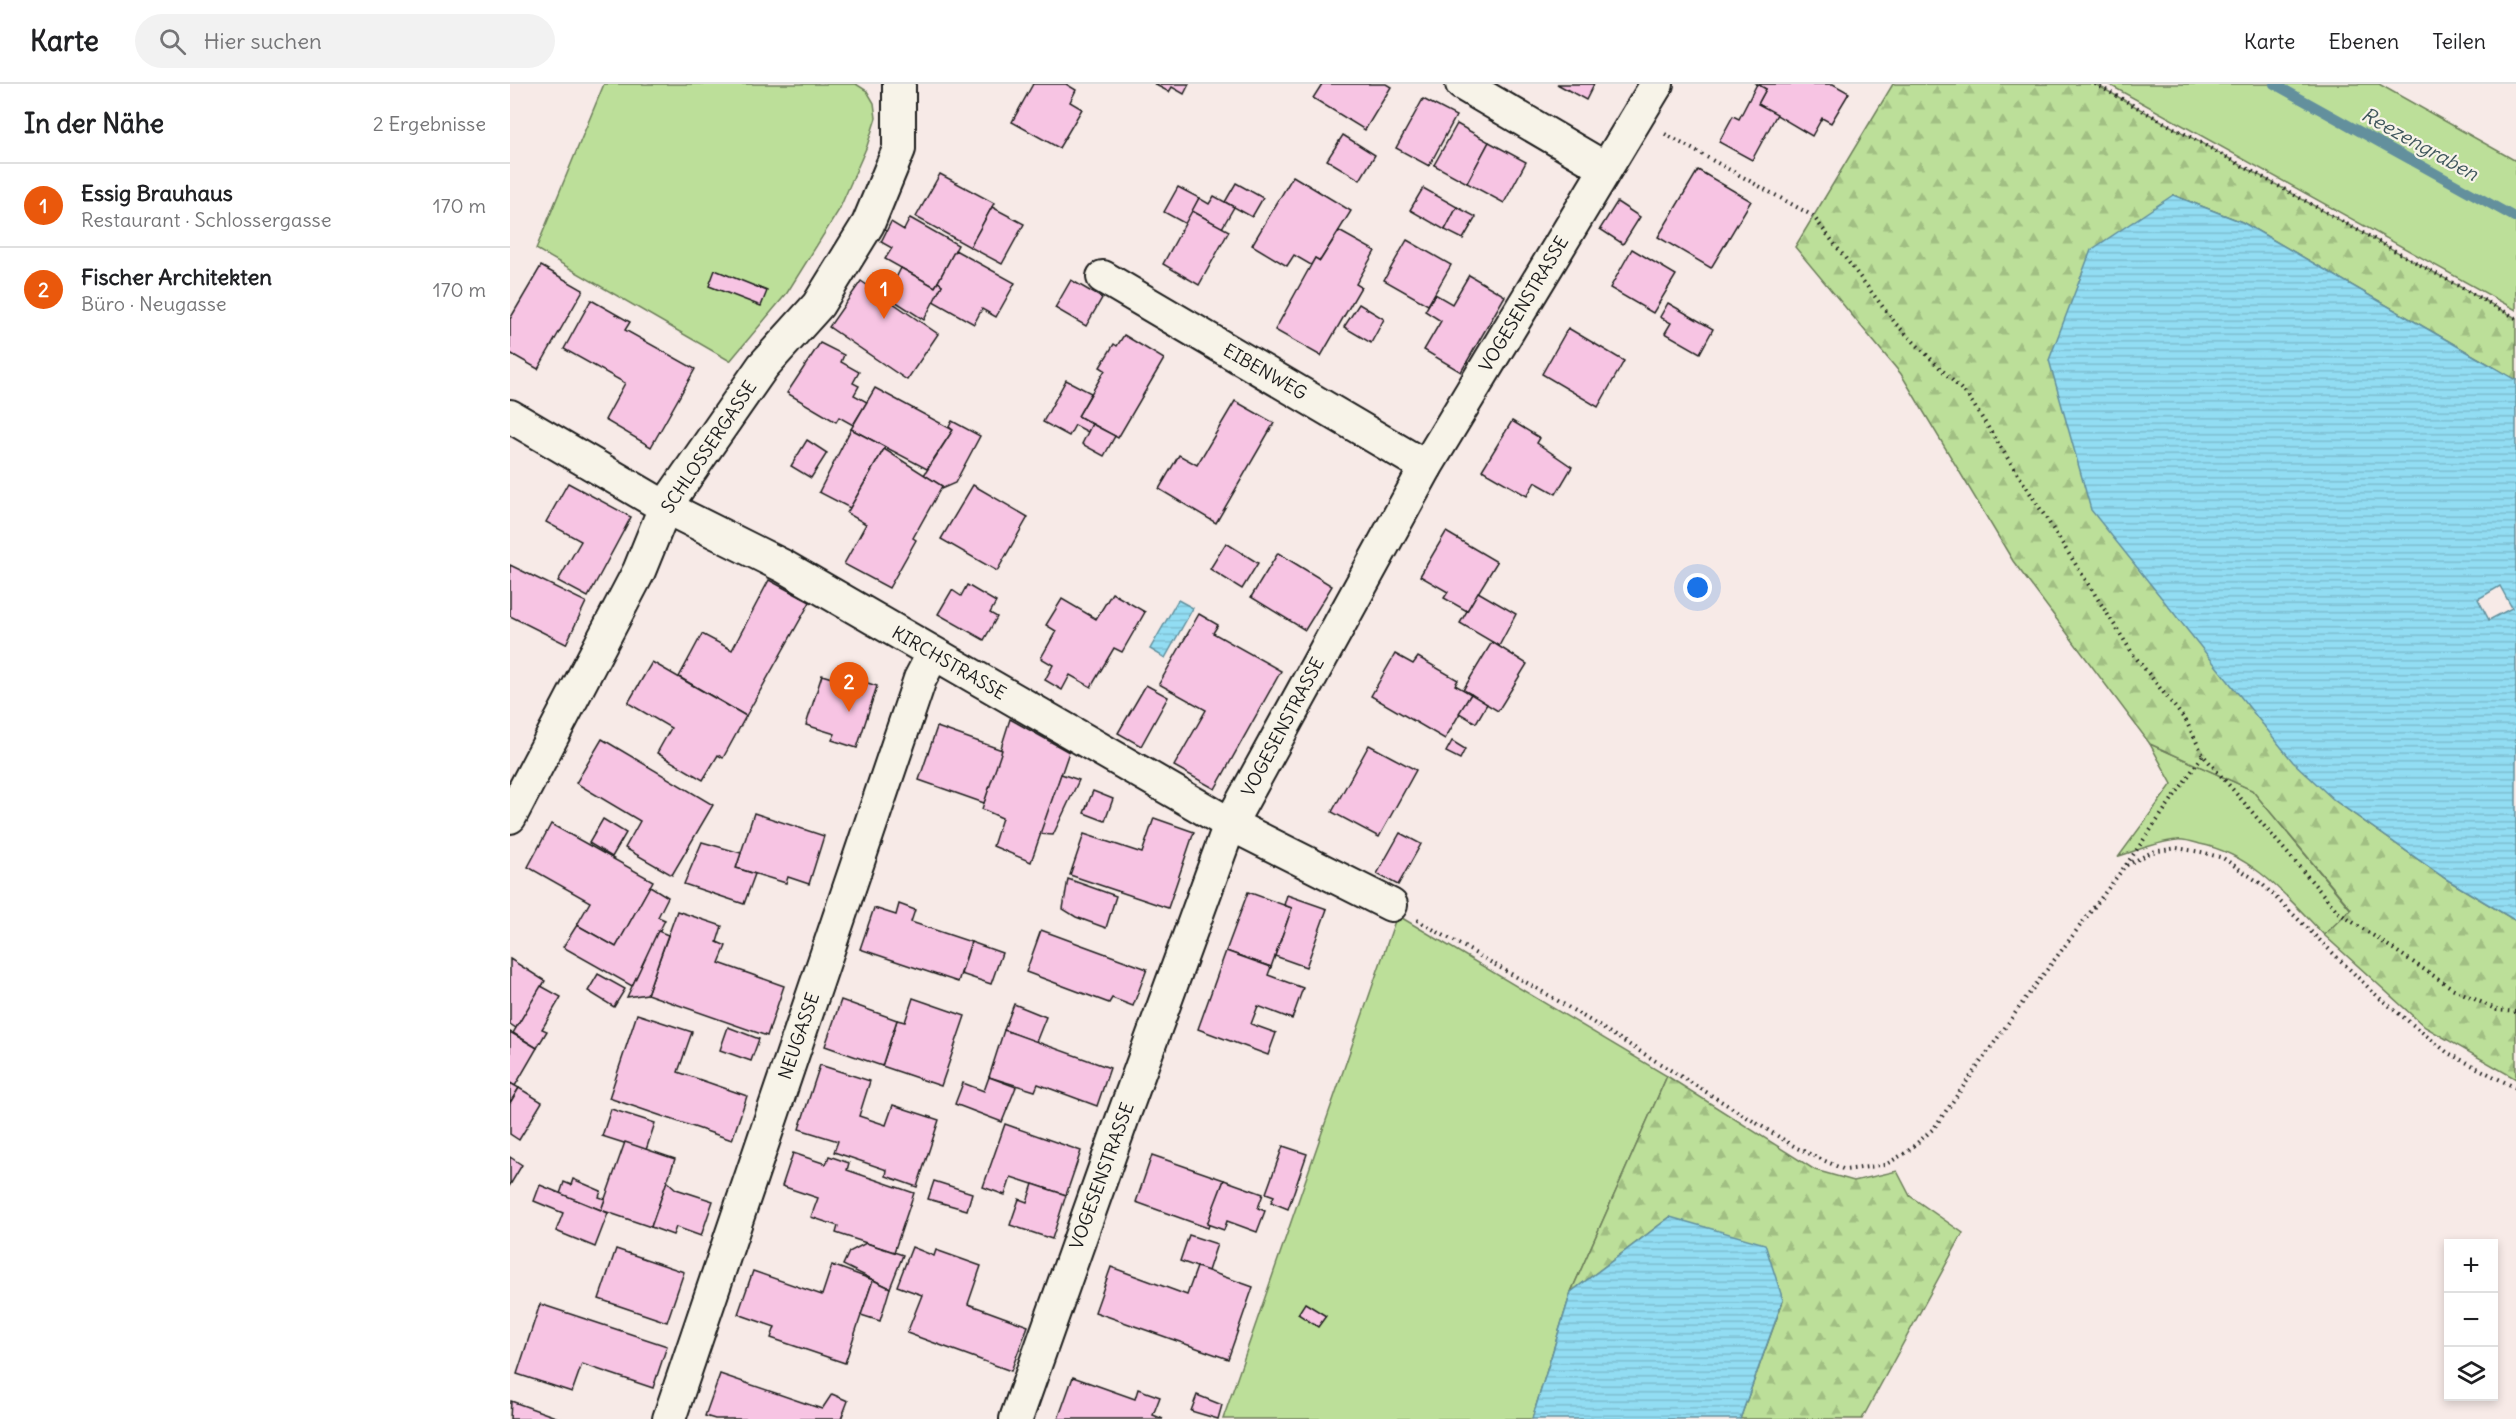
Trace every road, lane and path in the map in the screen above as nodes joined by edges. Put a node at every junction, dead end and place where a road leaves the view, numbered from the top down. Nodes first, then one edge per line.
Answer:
1 (899, 84) edge
2 (1462, 84) edge
3 (1657, 84) edge
4 (2094, 84) edge
5 (1638, 114) junction
6 (1605, 168) junction
7 (1103, 278) dead end
8 (2516, 318) edge
9 (510, 416) edge
10 (1426, 468) junction
11 (665, 507) junction
12 (933, 654) junction
13 (2203, 755) junction
14 (510, 817) edge
15 (1230, 824) junction
16 (2125, 866) junction
17 (1391, 906) joint
18 (2516, 1012) edge
19 (2516, 1088) edge
20 (669, 1419) edge
21 (1016, 1419) edge

1 - 11 street, SCHLOSSERGASSE
2 - 6 street
3 - 5 street, VOGESENSTRASSE
4 - 8 path
5 - 6 street, VOGESENSTRASSE
5 - 13 path
6 - 10 street, VOGESENSTRASSE
7 - 10 street, EIBENWEG
9 - 11 street, KIRCHSTRASSE
10 - 15 street, VOGESENSTRASSE
11 - 12 street, KIRCHSTRASSE
11 - 14 street, SCHLOSSERGASSE
12 - 15 street, KIRCHSTRASSE
12 - 20 street, NEUGASSE
13 - 16 path
13 - 18 path
15 - 17 street, KIRCHSTRASSE
15 - 21 street, VOGESENSTRASSE
16 - 17 path
16 - 19 path

